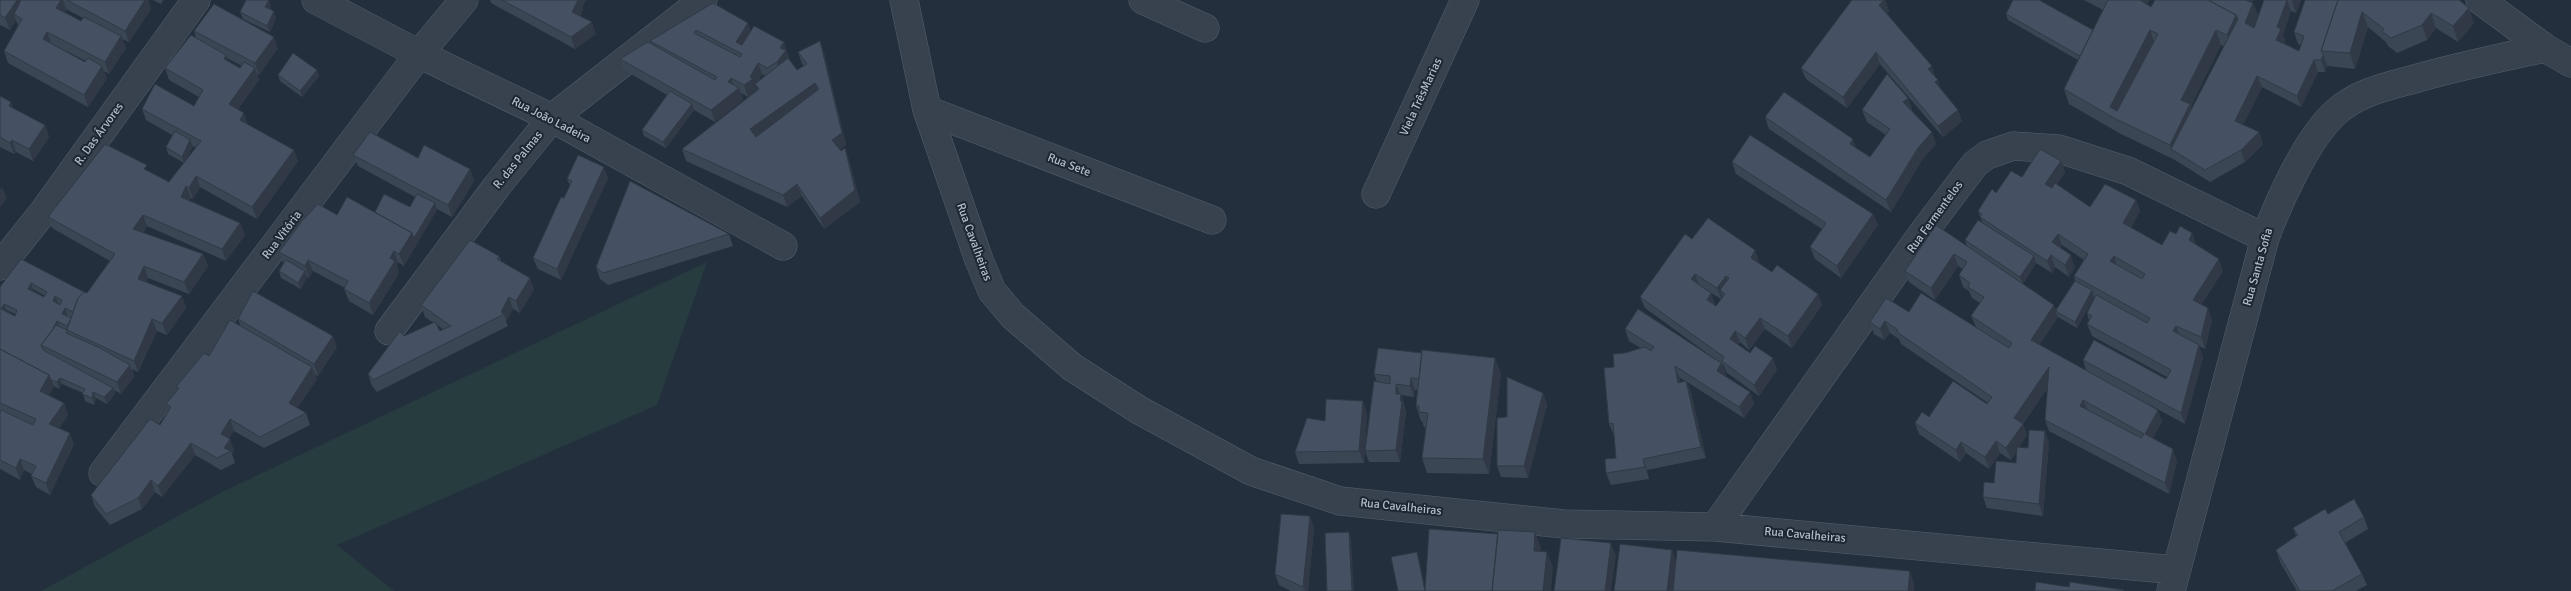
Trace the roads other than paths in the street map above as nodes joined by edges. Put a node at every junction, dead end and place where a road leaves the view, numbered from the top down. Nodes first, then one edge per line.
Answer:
1 (196, 0) edge
2 (316, 0) edge
3 (464, 0) edge
4 (703, 0) edge
5 (904, 0) edge
6 (1143, 0) edge
7 (1465, 0) edge
8 (2480, 0) edge
9 (1205, 28) dead end
10 (2545, 48) junction
11 (419, 54) junction
12 (2571, 63) edge
13 (926, 110) junction
14 (552, 118) junction
15 (1376, 194) dead end
16 (1212, 220) dead end
17 (2265, 238) junction
18 (783, 246) dead end
19 (0, 266) edge
20 (389, 331) dead end
21 (103, 473) dead end
22 (1715, 527) junction
23 (2173, 580) edge

1 - 19 street, R. Das Árvores
2 - 11 street, Rua João Ladeira
3 - 11 street, Rua Vitória
4 - 14 street, R. das Palmas
5 - 13 street, Rua Cavalheiras
6 - 9 street
7 - 15 street, Viela TrêsMarias
8 - 10 street
10 - 12 street
10 - 17 street, Rua Santa Sofia
11 - 14 street, Rua João Ladeira
11 - 21 street, Rua Vitória
13 - 16 street, Rua Sete
13 - 22 street, Rua Cavalheiras
14 - 18 street, Rua João Ladeira
14 - 20 street, R. das Palmas
17 - 22 street, Rua Fermentelos
17 - 23 street, Rua Santa Sofia
22 - 23 street, Rua Cavalheiras

